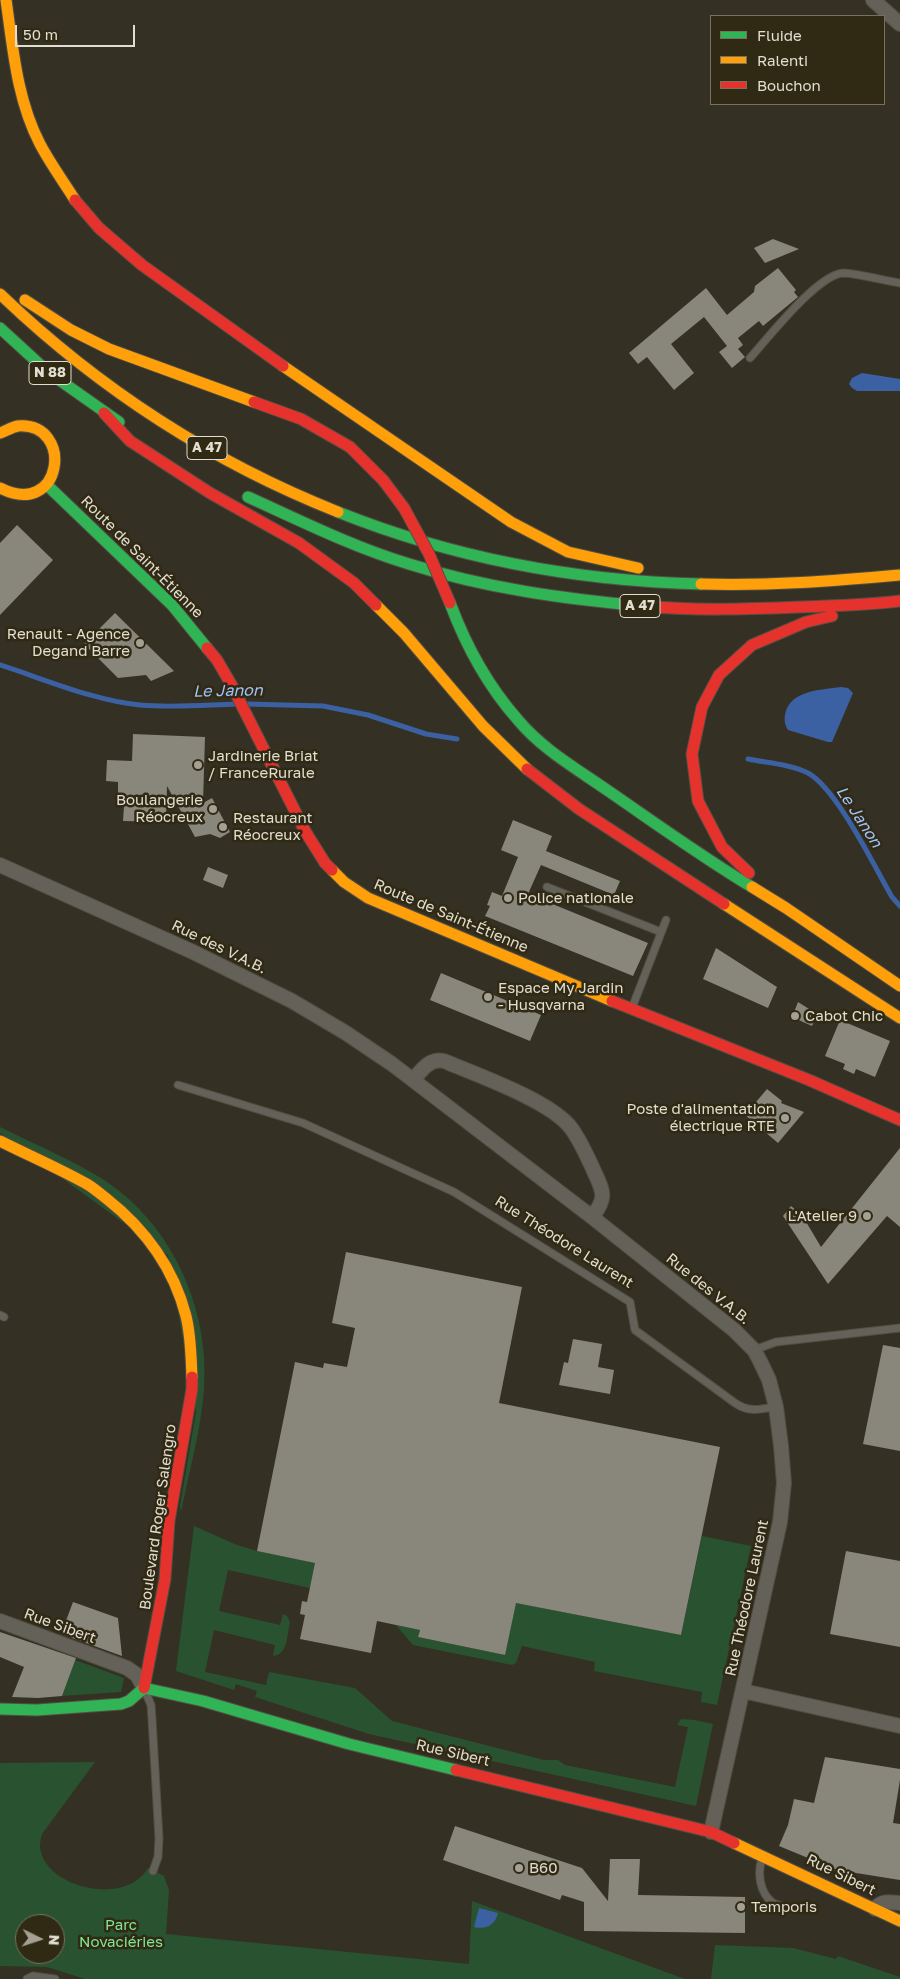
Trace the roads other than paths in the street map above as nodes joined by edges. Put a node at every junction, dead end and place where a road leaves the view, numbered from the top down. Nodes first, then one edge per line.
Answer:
1 (6, 0) edge
2 (873, 0) edge
3 (900, 24) edge
4 (900, 283) edge
5 (0, 286) edge
6 (0, 294) edge
7 (0, 328) edge
8 (750, 358) dead end
9 (104, 413) junction
10 (0, 432) edge
11 (147, 438) dead end
12 (47, 485) junction
13 (0, 488) edge
14 (241, 494) dead end
15 (900, 574) edge
16 (670, 584) junction
17 (900, 601) edge
18 (876, 604) junction
19 (0, 865) edge
20 (547, 887) dead end
21 (786, 908) junction
22 (666, 920) dead end
23 (661, 932) junction
24 (900, 986) edge
25 (632, 1008) junction
26 (900, 1018) edge
27 (413, 1080) junction
28 (178, 1085) dead end
29 (900, 1120) edge
30 (0, 1141) edge
31 (592, 1217) junction
32 (900, 1328) edge
33 (754, 1350) junction
34 (776, 1407) junction
35 (0, 1621) edge
36 (144, 1688) junction
37 (743, 1691) junction
38 (0, 1708) edge
39 (900, 1726) edge
40 (711, 1832) junction
41 (763, 1856) junction
42 (153, 1871) dead end
43 (900, 1903) edge
44 (787, 1908) dead end
45 (876, 1909) junction
46 (900, 1921) edge
47 (26, 1979) edge
48 (55, 1979) edge

1 - 16 main road
2 - 3 street
4 - 8 lane
5 - 21 main road, bridge
6 - 16 main road, A 47
7 - 9 main road, N 88
9 - 11 main road
9 - 26 main road, N 88
10 - 12 main road
12 - 13 main road
12 - 25 main road, Route de Saint-Étienne
14 - 18 main road, A 47
15 - 16 main road, A 47
17 - 18 main road, A 47
18 - 21 main road
19 - 27 street, Rue des V.A.B.
20 - 23 lane
21 - 24 main road
22 - 23 lane
23 - 25 lane
25 - 29 main road, Route de Saint-Étienne
27 - 31 street, Rue des V.A.B.
27 - 31 street
28 - 34 lane, Rue Théodore Laurent
30 - 36 main road, Boulevard Roger Salengro
31 - 33 street, Rue des V.A.B.
32 - 33 lane
33 - 34 street, Rue des V.A.B.
34 - 37 street, Rue Théodore Laurent
35 - 36 street, Rue Sibert
36 - 38 main road
36 - 40 main road, Rue Sibert
36 - 42 lane
37 - 39 street
37 - 40 street, Rue Théodore Laurent
40 - 41 main road, Rue Sibert
41 - 44 lane
41 - 45 main road, Rue Sibert
43 - 45 street
45 - 46 main road, Rue Sibert
47 - 48 lane

